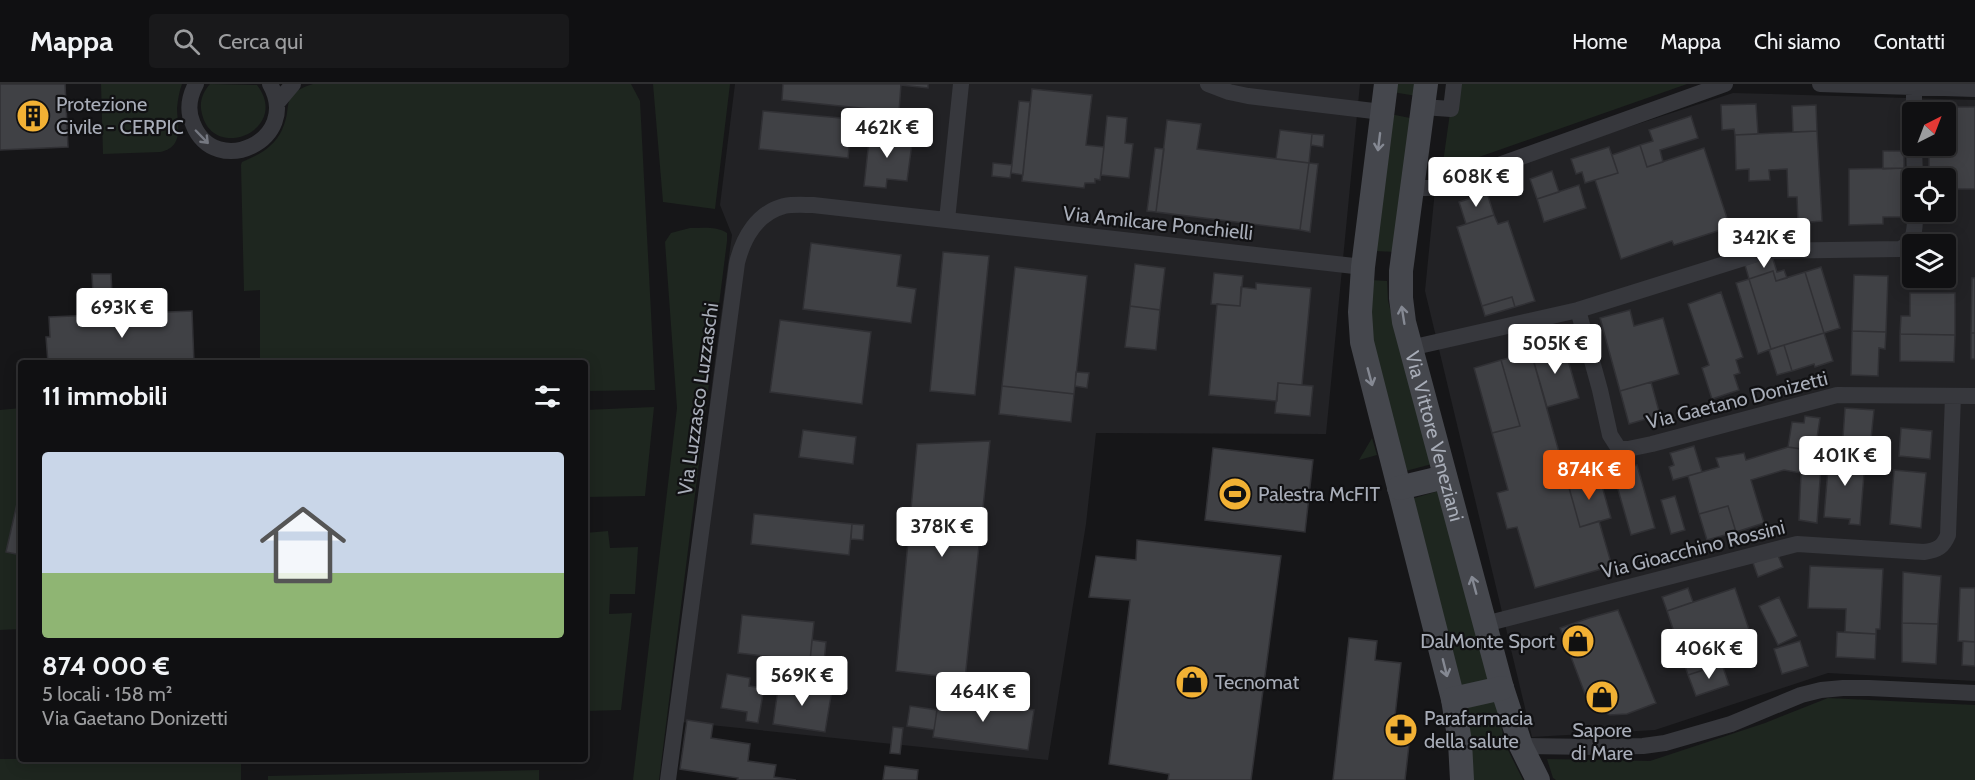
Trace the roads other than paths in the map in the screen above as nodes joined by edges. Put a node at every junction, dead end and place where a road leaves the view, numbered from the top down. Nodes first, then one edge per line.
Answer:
1 (196, 84) edge
2 (270, 84) edge
3 (293, 84) edge
4 (961, 84) edge
5 (1208, 84) edge
6 (1454, 84) edge
7 (1725, 84) edge
8 (1820, 84) edge
9 (1914, 87) junction
10 (1975, 89) edge
11 (1424, 96) edge
12 (1384, 100) edge
13 (1914, 102) edge
14 (277, 103) junction
15 (1412, 188) junction
16 (947, 220) junction
17 (1914, 222) edge
18 (1363, 267) junction
19 (1401, 271) junction
20 (1578, 310) junction
21 (1410, 348) junction
22 (1953, 396) junction
23 (1975, 396) edge
24 (1445, 477) junction
25 (1398, 488) junction
26 (1485, 624) junction
27 (1502, 688) junction
28 (1975, 693) edge
29 (1453, 699) junction
30 (1521, 746) junction
31 (668, 780) edge
32 (1462, 780) edge
33 (1538, 780) edge

1 -> 14 street
2 - 14 street
3 - 14 street
4 - 16 street
5 - 12 street
6 - 11 street
7 - 15 street
8 - 9 street
9 - 10 street
9 - 13 street
11 - 12 main road
11 - 15 main road, Via Vittore Veneziani
12 -> 18 main road
15 - 19 main road, Via Vittore Veneziani
16 - 18 street, Via Amilcare Ponchielli
16 - 31 street, Via Luzzasco Luzzaschi
17 - 20 street
18 - 19 main road
18 -> 25 main road
21 -> 19 main road, Via Vittore Veneziani
20 - 21 street
20 - 22 street, Via Gaetano Donizetti
21 - 24 main road, Via Vittore Veneziani
22 - 23 street, Via Gaetano Donizetti
22 - 26 street, Via Gioacchino Rossini
24 - 25 main road
26 -> 24 main road, Via Vittore Veneziani
25 -> 29 main road
26 - 27 main road, Via Vittore Veneziani
27 - 29 main road
27 - 30 main road, Via Vittore Veneziani
28 - 30 street
29 - 32 main road
30 - 33 main road, Via Vittore Veneziani

